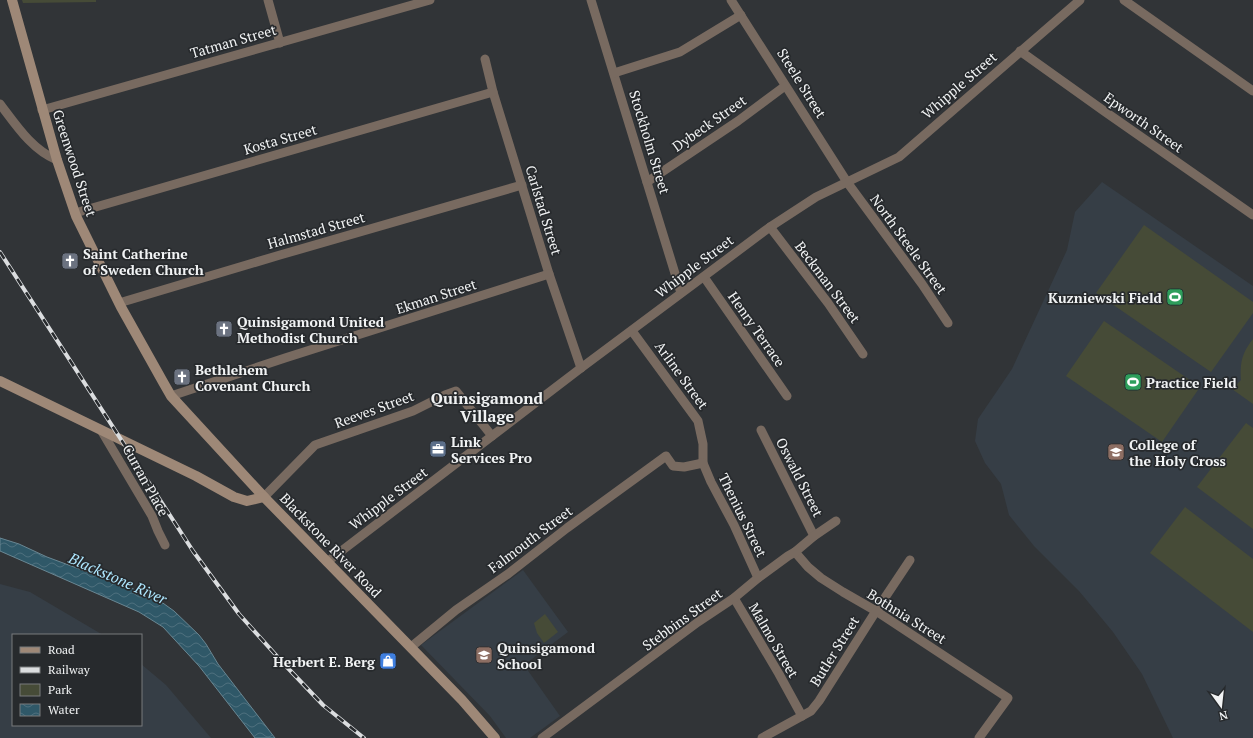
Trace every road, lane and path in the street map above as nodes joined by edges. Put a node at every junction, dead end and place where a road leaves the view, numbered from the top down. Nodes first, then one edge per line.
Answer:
1 (12, 0) edge
2 (268, 0) edge
3 (430, 0) edge
4 (591, 0) edge
5 (731, 0) edge
6 (1080, 0) edge
7 (1124, 0) edge
8 (416, 2) edge
9 (740, 14) junction
10 (280, 43) junction
11 (1020, 51) junction
12 (485, 59) dead end
13 (614, 73) junction
14 (785, 86) junction
15 (1253, 91) edge
16 (493, 92) junction
17 (0, 104) edge
18 (42, 110) junction
19 (57, 160) junction
20 (647, 182) junction
21 (847, 182) junction
22 (522, 185) junction
23 (75, 213) junction
24 (1253, 215) edge
25 (770, 227) junction
26 (549, 274) junction
27 (704, 277) junction
28 (681, 293) junction
29 (119, 303) junction
30 (948, 323) dead end
31 (632, 331) junction
32 (864, 354) dead end
33 (581, 368) junction
34 (0, 382) edge
35 (171, 396) junction
36 (787, 396) dead end
37 (101, 430) junction
38 (760, 430) dead end
39 (492, 436) junction
40 (703, 463) junction
41 (264, 497) junction
42 (836, 521) dead end
43 (814, 536) junction
44 (165, 545) dead end
45 (795, 552) junction
46 (910, 560) dead end
47 (327, 562) junction
48 (758, 578) junction
49 (734, 598) junction
50 (876, 611) junction
51 (411, 647) junction
52 (802, 716) junction
53 (495, 738) edge
54 (542, 738) edge
55 (762, 738) edge
56 (979, 738) edge

1 - 18 main road, Greenwood Street
2 - 10 street
3 - 8 street, Tatman Street
4 - 13 street, Stockholm Street
5 - 9 street, Steele Street
6 - 11 street, Whipple Street
7 - 15 street
8 - 10 street, Tatman Street
9 - 13 street
9 - 14 street, Steele Street
10 - 18 street, Tatman Street
11 - 21 street, Whipple Street
11 - 24 street, Epworth Street
12 - 16 street, Carlstad Street
13 - 20 street, Stockholm Street
14 - 20 street, Dybeck Street
14 - 21 street, Steele Street
16 - 22 street, Carlstad Street
16 - 23 street, Kosta Street
17 - 19 street
18 - 19 main road, Greenwood Street
19 - 23 main road, Greenwood Street
20 - 28 street, Stockholm Street
21 - 25 street, Whipple Street
21 - 30 street, North Steele Street
22 - 26 street, Carlstad Street
22 - 29 street, Halmstad Street
23 - 29 main road, Greenwood Street
25 - 27 street, Whipple Street
25 - 32 street, Beckman Street
26 - 33 street, Carlstad Street
26 - 35 street, Ekman Street
27 - 28 street, Whipple Street
27 - 36 street, Henry Terrace
28 - 31 street, Whipple Street
29 - 35 main road, Greenwood Street
31 - 33 street, Whipple Street
31 - 40 street, Arline Street
33 - 39 street, Whipple Street
34 - 37 main road, Blackstone River Road
35 - 41 main road, Greenwood Street
37 - 41 main road, Blackstone River Road
37 - 44 street, Curran Place
38 - 43 street, Oswald Street
39 - 41 street, Reeves Street
39 - 47 street, Whipple Street
40 - 48 street, Thenius Street
40 - 51 street, Falmouth Street
41 - 47 main road, Blackstone River Road
42 - 43 street, Stebbins Street
43 - 45 street, Stebbins Street
45 - 48 street, Stebbins Street
45 - 50 street, Bothnia Street
46 - 50 street, Butler Street
47 - 51 main road, Blackstone River Road
48 - 49 street, Stebbins Street
49 - 52 street, Malmo Street
49 - 54 street, Stebbins Street
50 - 52 street, Butler Street
50 - 56 street, Bothnia Street
51 - 53 main road, Blackstone River Road
52 - 55 street, Butler Street

